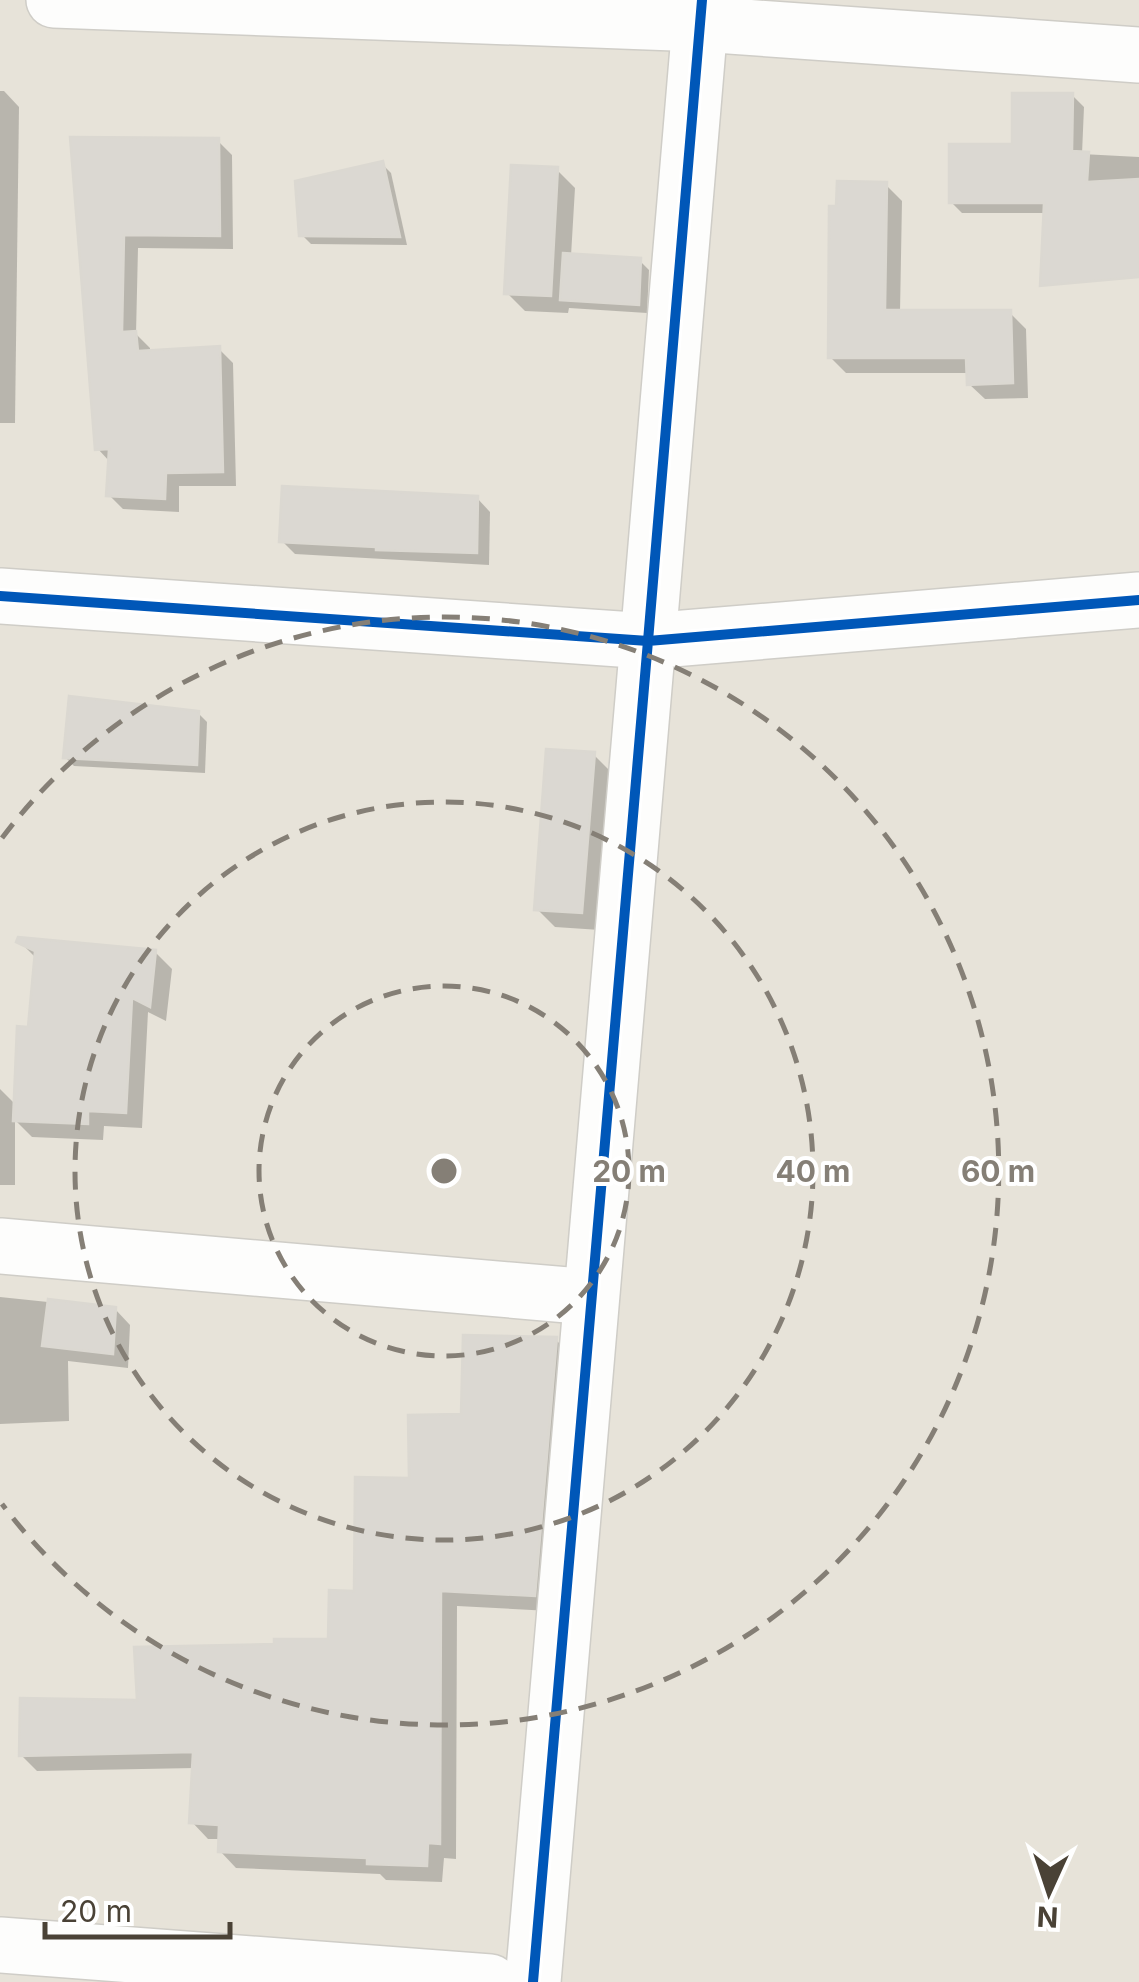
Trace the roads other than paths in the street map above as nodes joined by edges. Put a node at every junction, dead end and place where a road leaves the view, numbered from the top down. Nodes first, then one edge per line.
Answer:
1 (54, 0) edge
2 (701, 12) edge
3 (1139, 55) edge
4 (0, 596) edge
5 (1139, 600) edge
6 (648, 641) junction
7 (0, 1246) edge
8 (591, 1297) junction
9 (0, 1945) edge
10 (490, 1982) edge
11 (533, 1982) edge

1 - 2 street
2 - 3 street
2 - 6 street
4 - 6 street
5 - 6 street
6 - 8 street
7 - 8 street
8 - 11 street
9 - 10 street

